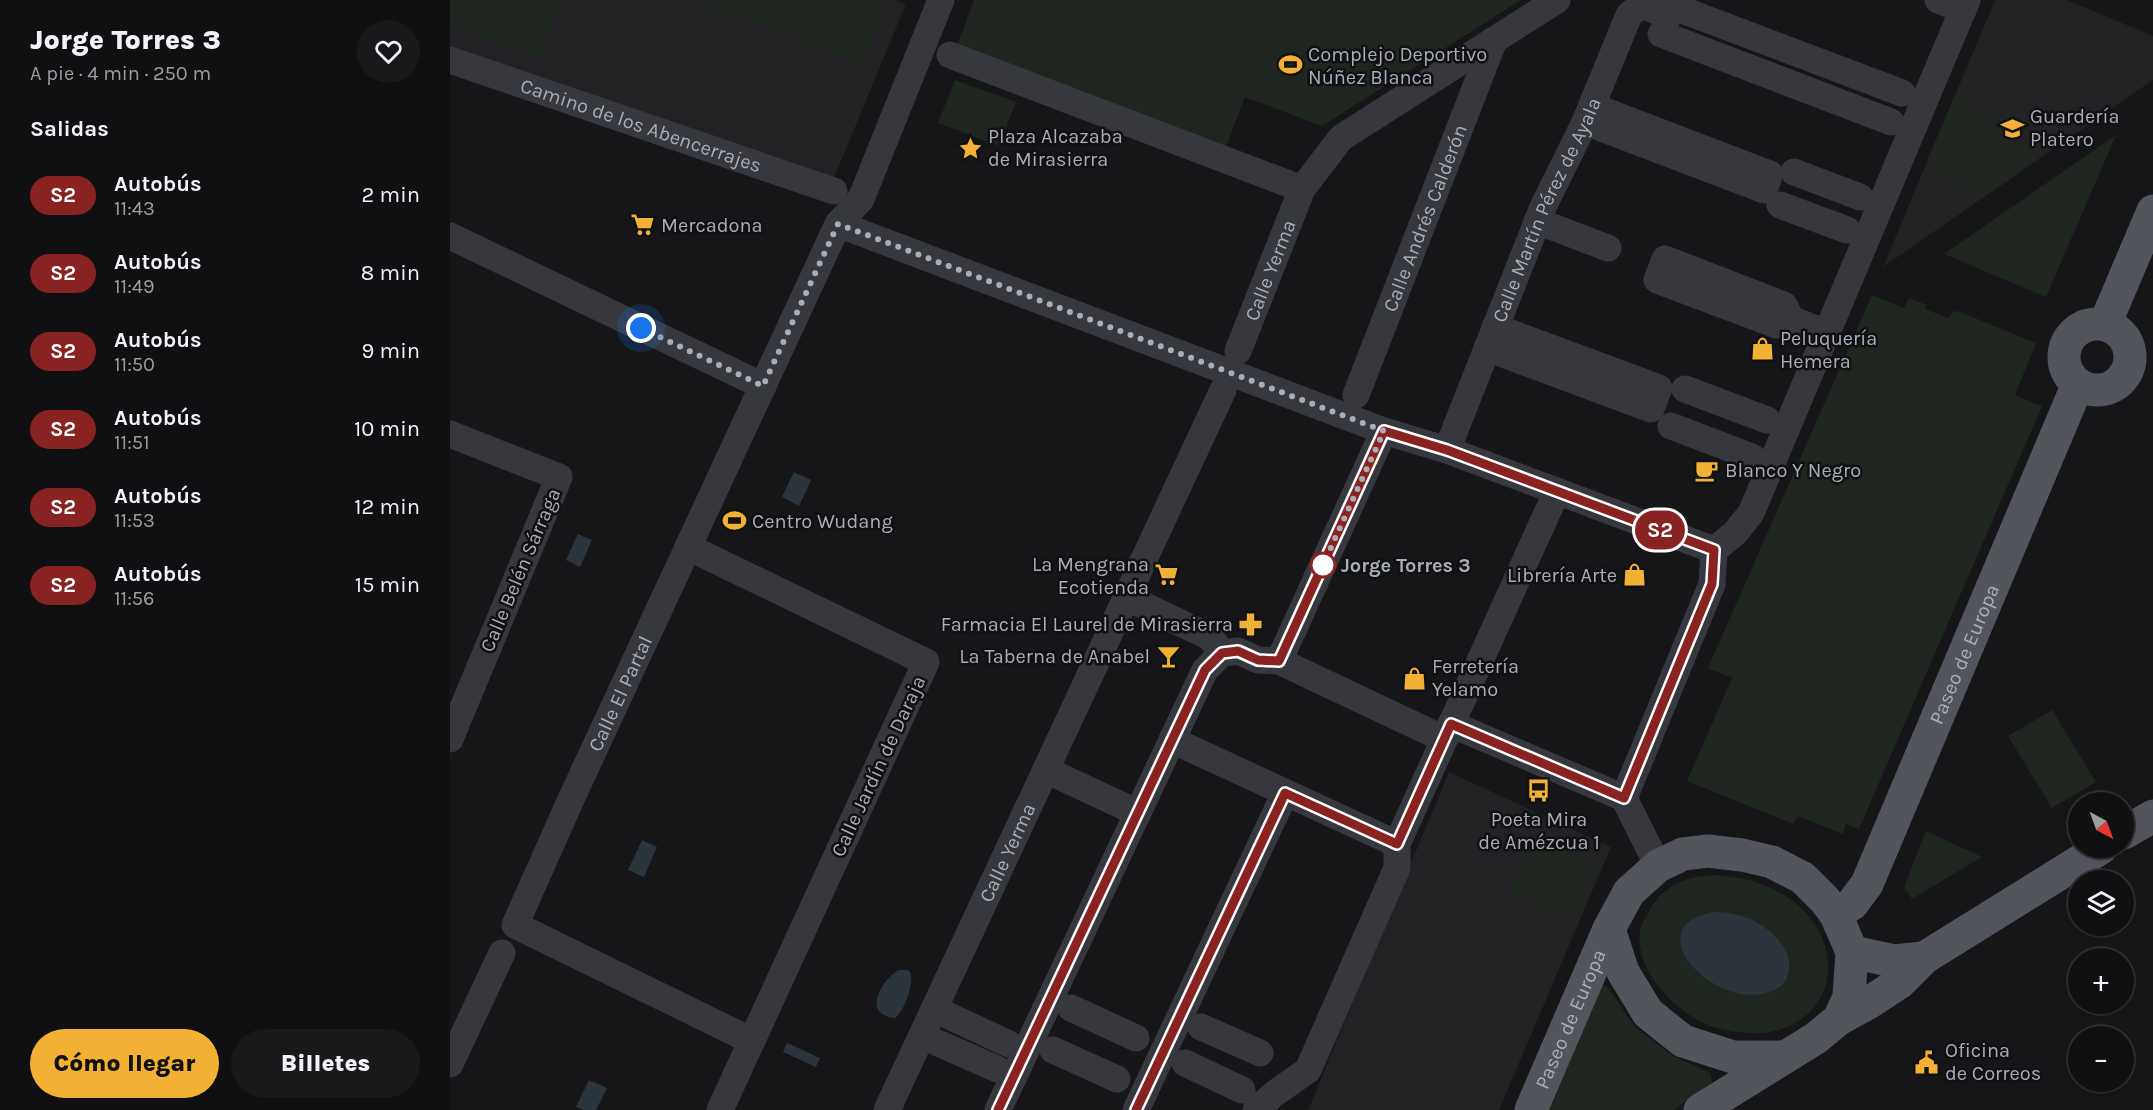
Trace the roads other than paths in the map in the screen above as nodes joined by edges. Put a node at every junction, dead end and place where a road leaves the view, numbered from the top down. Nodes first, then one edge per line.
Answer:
1 (941, 0) edge
2 (1557, 0) edge
3 (1956, 3) edge
4 (1667, 19) junction
5 (1494, 40) junction
6 (950, 55) dead end
7 (450, 60) edge
8 (1902, 93) dead end
9 (1589, 114) junction
10 (1891, 122) dead end
11 (1794, 172) dead end
12 (1302, 189) junction
13 (834, 191) dead end
14 (1860, 197) dead end
15 (1780, 205) dead end
16 (2153, 211) edge
17 (1537, 221) junction
18 (838, 224) junction
19 (1847, 230) dead end
20 (450, 236) edge
21 (1608, 248) dead end
22 (1791, 319) dead end
23 (2105, 324) junction
24 (1826, 333) junction
25 (1491, 337) junction
26 (1238, 351) dead end
27 (2142, 354) edge
28 (2078, 384) junction
29 (763, 386) junction
30 (1685, 389) dead end
31 (1222, 390) dead end
32 (1356, 395) dead end
33 (1767, 420) dead end
34 (1671, 426) dead end
35 (1384, 431) junction
36 (450, 434) edge
37 (1447, 450) junction
38 (1752, 457) dead end
39 (1557, 491) junction
40 (688, 547) junction
41 (1714, 550) junction
42 (1134, 601) junction
43 (1222, 653) junction
44 (1279, 661) junction
45 (1448, 732) junction
46 (450, 739) edge
47 (1172, 740) junction
48 (1053, 774) junction
49 (1285, 793) junction
50 (1624, 798) junction
51 (1138, 813) junction
52 (2153, 816) edge
53 (2134, 827) edge
54 (1397, 844) junction
55 (2085, 858) edge
56 (1658, 866) junction
57 (1836, 915) junction
58 (1609, 929) junction
59 (1852, 952) junction
60 (501, 953) dead end
61 (1924, 958) junction
62 (1071, 1008) dead end
63 (934, 1009) junction
64 (1839, 1019) junction
65 (1201, 1027) dead end
66 (922, 1035) junction
67 (1136, 1038) dead end
68 (753, 1041) junction
69 (1009, 1044) dead end
70 (1053, 1050) dead end
71 (1260, 1053) dead end
72 (1785, 1057) junction
73 (1185, 1063) dead end
74 (450, 1064) edge
75 (997, 1069) dead end
76 (1117, 1079) dead end
77 (1249, 1100) edge
78 (720, 1110) edge
79 (887, 1110) edge
80 (998, 1110) edge
81 (1136, 1110) edge
82 (1531, 1110) edge
83 (1700, 1110) edge

1 - 18 street, Calle El Partal
2 - 5 street, Calle Yerma
3 - 24 street
4 - 8 street
4 - 9 street, Calle Martín Pérez de Ayala
4 - 10 street
5 - 12 street, Calle Yerma
5 - 32 street, Calle Andrés Calderón
6 - 12 street
7 - 13 street, Camino de los Abencerrajes
9 - 9 street
9 - 17 street, Calle Martín Pérez de Ayala
11 - 14 street
12 - 26 street, Calle Yerma
15 - 19 street
16 - 23 main road
17 - 21 street
17 - 25 street, Calle Martín Pérez de Ayala
18 - 29 street, Calle El Partal
18 - 35 street
20 - 29 street
22 - 24 street
23 - 27 main road
23 - 28 main road
24 - 41 street
25 - 25 street
25 - 37 street, Calle Martín Pérez de Ayala
27 - 28 main road
28 - 57 main road, Paseo de Europa
29 - 40 street, Calle El Partal
30 - 33 street
31 - 42 street, Calle Yerma
34 - 38 street
35 - 37 street
35 - 44 street
36 - 46 street, Calle Belén Sárraga
37 - 39 street
39 - 41 street
39 - 45 street
40 - 68 street, Calle El Partal
40 - 68 street, Calle Jardín de Daraja
41 - 50 street
42 - 43 street
42 - 48 street, Calle Yerma
43 - 44 street
43 - 47 street
44 - 45 street
45 - 50 street
45 - 54 street
47 - 49 street
47 - 51 street
48 - 51 street
48 - 63 street, Calle Yerma
49 - 54 street
49 - 81 street
50 - 56 street
51 - 80 street
52 - 53 main road
54 - 77 street
55 - 61 main road
56 - 57 main road, Paseo de Europa
56 - 58 main road, Paseo de Europa
57 - 59 main road, Paseo de Europa
58 - 72 main road
58 - 82 main road, Paseo de Europa
59 - 61 main road
59 - 64 main road
60 - 74 street
61 - 64 main road
62 - 67 street
63 - 66 street, Calle Yerma
63 - 69 street
64 - 72 main road
65 - 71 street
66 - 75 street
66 - 79 street, Calle Yerma
68 - 78 street, Calle Jardín de Daraja
70 - 76 street
72 - 83 main road
73 - 77 street

